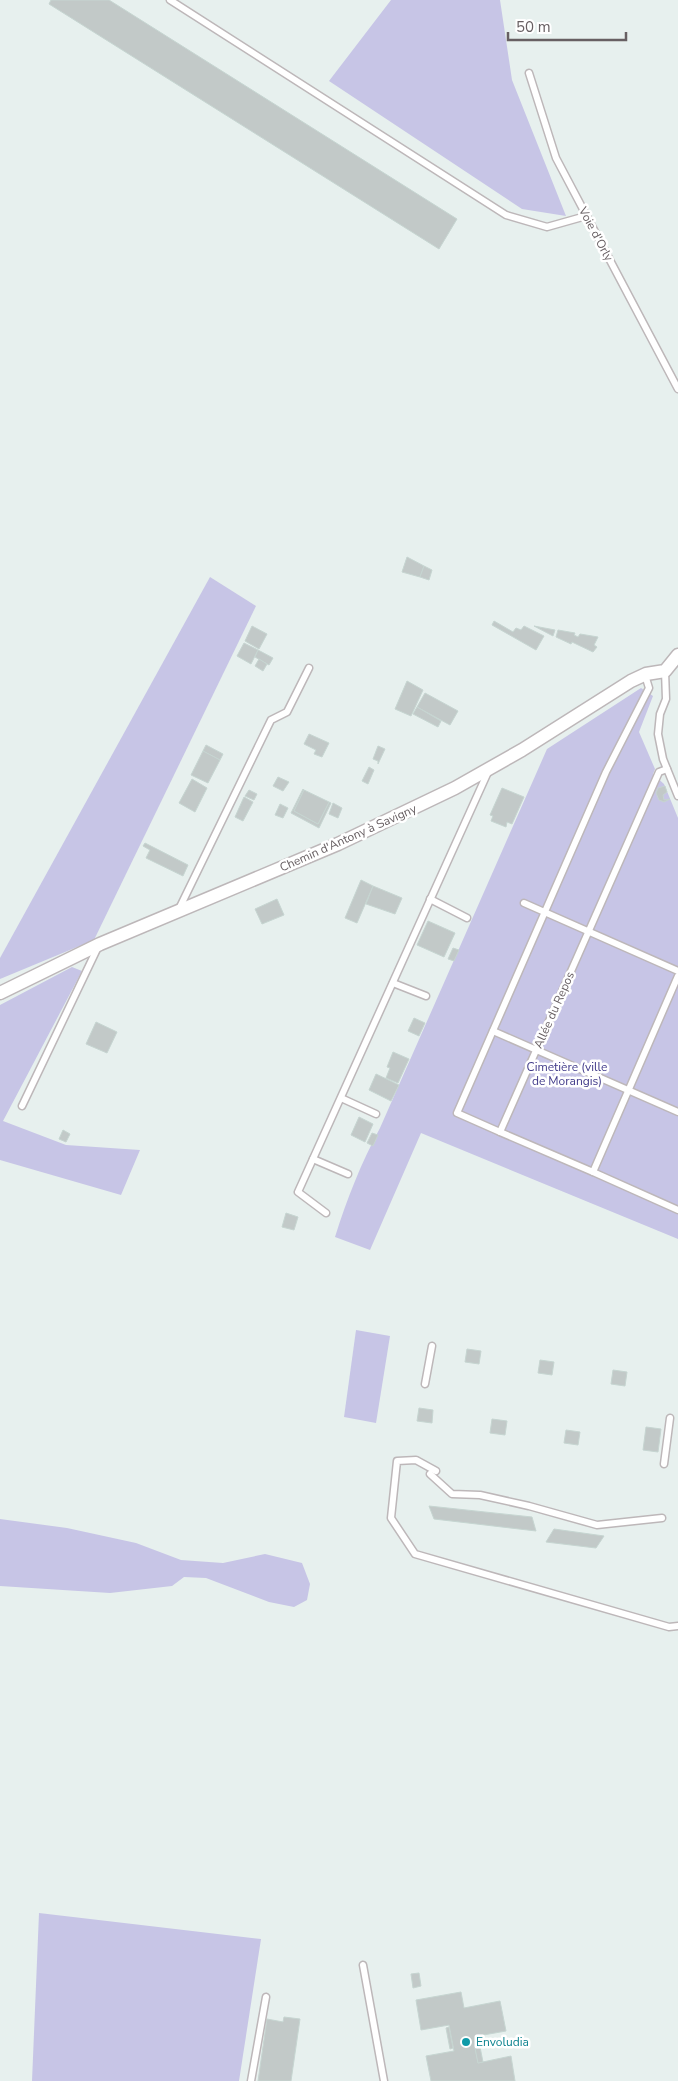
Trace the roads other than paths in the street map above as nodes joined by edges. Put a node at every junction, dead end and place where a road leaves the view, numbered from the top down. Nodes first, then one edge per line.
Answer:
1 (170, 0) edge
2 (529, 73) dead end
3 (586, 216) junction
4 (678, 389) edge
5 (678, 655) edge
6 (309, 668) dead end
7 (665, 671) junction
8 (645, 675) junction
9 (490, 769) junction
10 (667, 769) junction
11 (678, 796) edge
12 (430, 899) junction
13 (524, 903) dead end
14 (178, 911) junction
15 (544, 912) junction
16 (467, 918) dead end
17 (588, 931) junction
18 (100, 944) junction
19 (678, 970) edge
20 (678, 976) edge
21 (393, 983) junction
22 (0, 993) edge
23 (426, 996) dead end
24 (492, 1031) junction
25 (536, 1050) junction
26 (627, 1090) junction
27 (341, 1098) junction
28 (22, 1106) dead end
29 (678, 1112) edge
30 (376, 1114) dead end
31 (500, 1132) junction
32 (313, 1159) junction
33 (593, 1172) junction
34 (348, 1174) dead end
35 (678, 1210) edge
36 (326, 1213) dead end
37 (432, 1346) dead end
38 (425, 1384) dead end
39 (670, 1418) dead end
40 (664, 1464) dead end
41 (662, 1518) dead end
42 (678, 1626) edge
43 (363, 1965) dead end
44 (266, 1997) dead end
45 (251, 2081) edge
46 (384, 2081) edge

1 - 3 lane
2 - 3 lane, Voie d'Orly
3 - 4 lane, Voie d'Orly
5 - 7 street
6 - 14 lane
7 - 8 street, Chemin d'Antony à Savigny
7 - 10 lane
8 - 9 street, Chemin d'Antony à Savigny
8 - 15 lane
9 - 12 lane
9 - 14 street, Chemin d'Antony à Savigny
10 - 11 lane
10 - 17 lane, Allée du Repos
12 - 16 lane
12 - 21 lane
13 - 15 lane
14 - 18 street, Chemin d'Antony à Savigny
15 - 17 lane
15 - 24 lane
17 - 19 lane
17 - 25 lane, Allée du Repos
18 - 22 street, Chemin d'Antony à Savigny
18 - 28 lane
20 - 26 lane
21 - 23 lane
21 - 27 lane
24 - 25 lane
24 - 31 lane
25 - 26 lane
25 - 31 lane, Allée du Repos
26 - 29 lane
26 - 33 lane
27 - 30 lane
27 - 32 lane
31 - 33 lane
32 - 34 lane
32 - 36 lane
33 - 35 lane
37 - 38 lane
39 - 40 lane
41 - 42 lane
43 - 46 lane
44 - 45 lane

